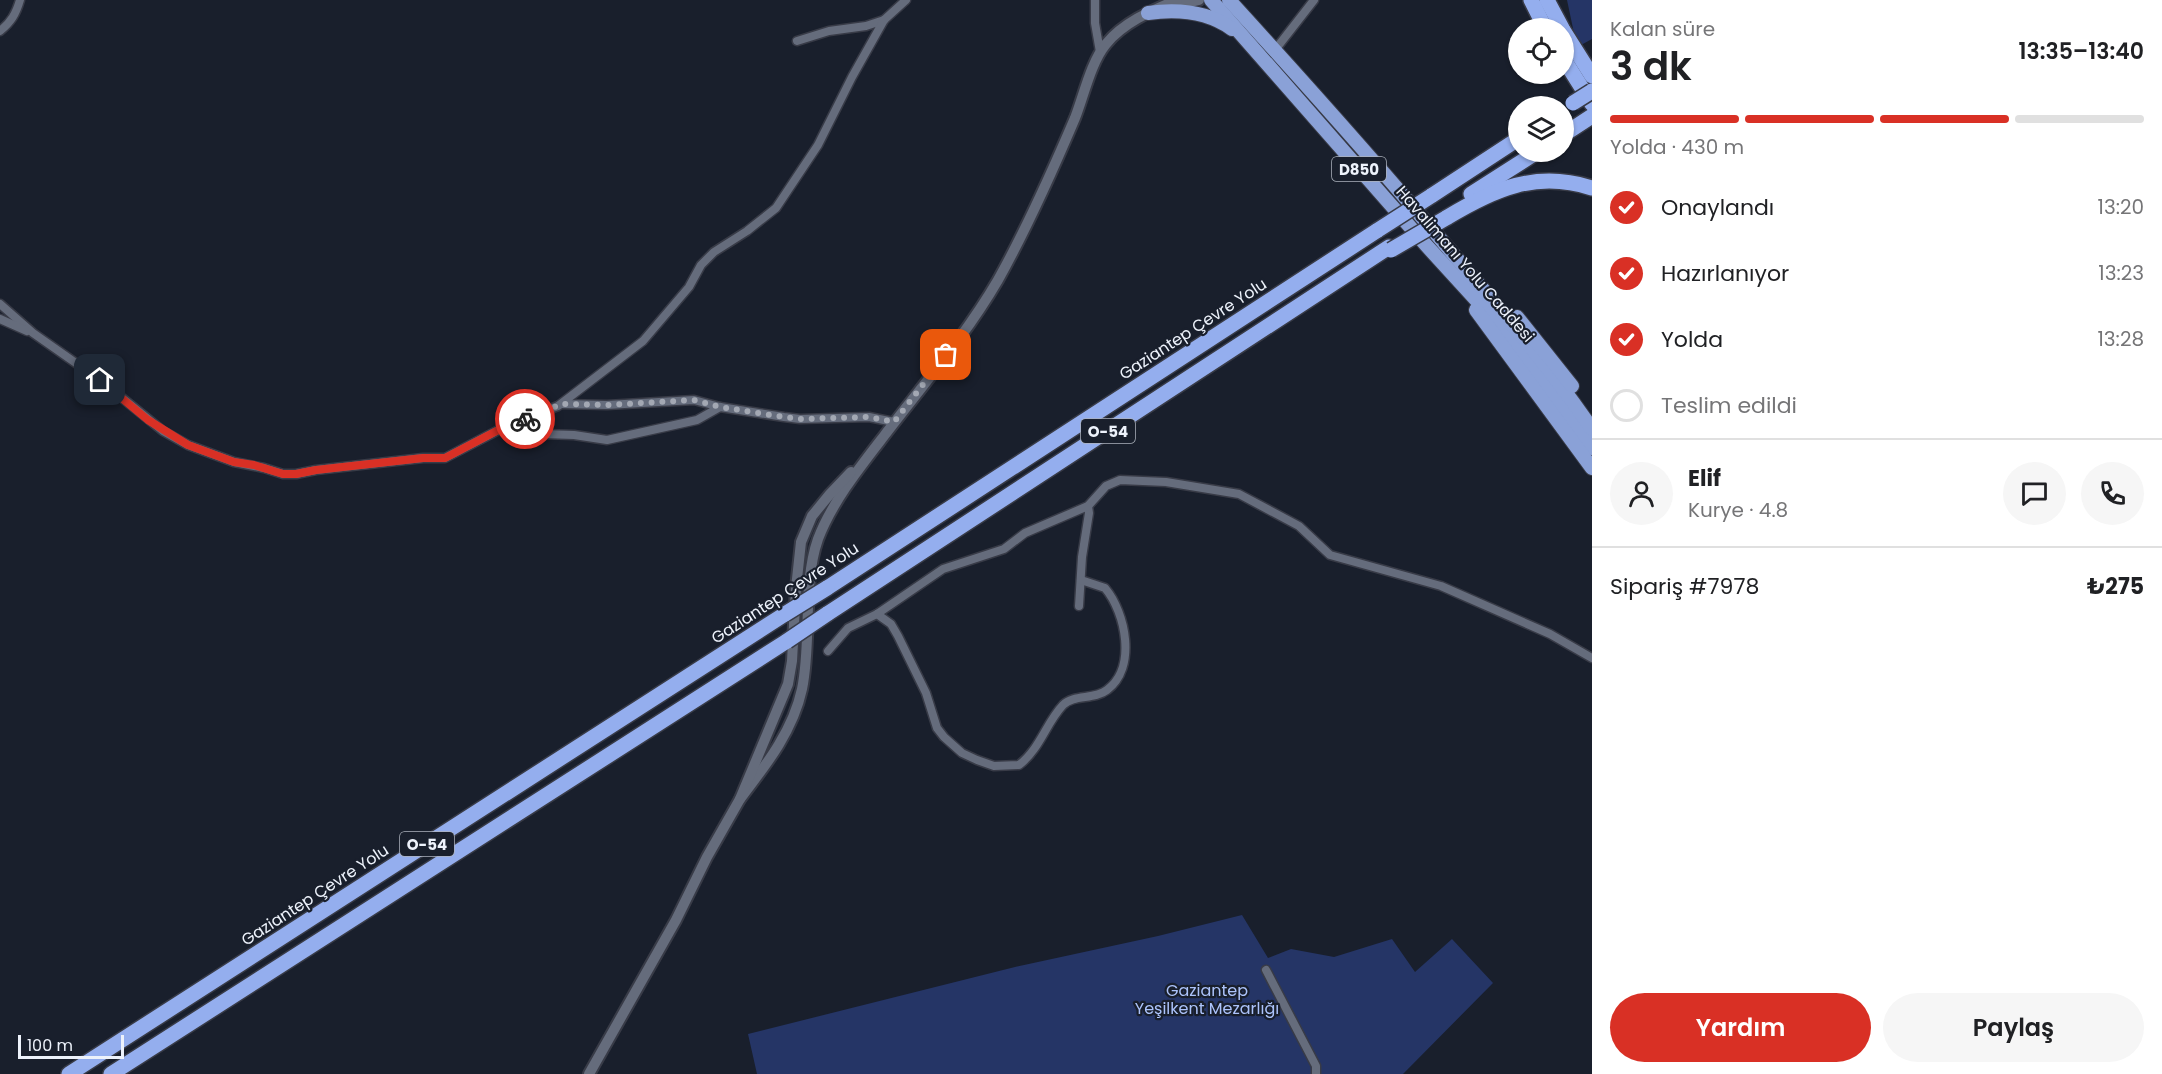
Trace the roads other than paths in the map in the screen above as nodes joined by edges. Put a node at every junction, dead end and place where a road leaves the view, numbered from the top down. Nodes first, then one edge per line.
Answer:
1 (20, 0) edge
2 (906, 0) edge
3 (1095, 0) edge
4 (1167, 0) edge
5 (1177, 0) edge
6 (1199, 0) edge
7 (1211, 0) edge
8 (1229, 0) edge
9 (1314, 0) edge
10 (1531, 0) edge
11 (1547, 0) edge
12 (1148, 13) junction
13 (1540, 18) edge
14 (1556, 18) edge
15 (884, 20) junction
16 (0, 31) edge
17 (1245, 38) junction
18 (797, 41) dead end
19 (1574, 48) edge
20 (1275, 50) junction
21 (1100, 52) junction
22 (1574, 75) edge
23 (1592, 76) edge
24 (1592, 91) edge
25 (1574, 103) edge
26 (1592, 104) edge
27 (1587, 119) edge
28 (1574, 128) edge
29 (1508, 146) edge
30 (1522, 162) edge
31 (1592, 188) edge
32 (1444, 216) junction
33 (1440, 260) junction
34 (1470, 274) junction
35 (0, 304) edge
36 (0, 319) edge
37 (33, 333) junction
38 (562, 404) junction
39 (720, 407) junction
40 (1592, 415) edge
41 (894, 422) junction
42 (508, 425) junction
43 (1592, 429) edge
44 (874, 448) junction
45 (1592, 448) edge
46 (1592, 468) edge
47 (1088, 506) junction
48 (1081, 579) junction
49 (1079, 606) dead end
50 (877, 614) junction
51 (828, 651) dead end
52 (1592, 658) edge
53 (740, 799) junction
54 (1266, 970) dead end
55 (69, 1074) edge
56 (111, 1074) edge
57 (590, 1074) edge
58 (1316, 1074) edge

1 - 16 street
2 - 15 street
3 - 21 street
4 - 12 highway
5 - 12 street
6 - 12 street
7 - 17 highway, Havalimanı Yolu Caddesi / D850
8 - 20 highway, Havalimanı Yolu Caddesi / D850
9 - 20 street
10 - 13 highway
11 - 14 highway
12 - 17 highway
12 - 21 street
15 - 18 street
15 - 38 street
17 - 33 highway, Havalimanı Yolu Caddesi / D850
19 - 23 highway
20 - 34 highway, Havalimanı Yolu Caddesi / D850
21 - 41 street
22 - 26 highway
24 - 25 highway, bridge
27 - 28 highway
29 - 55 highway, Gaziantep Çevre Yolu / O-54, bridge
30 - 32 highway, O-54
31 - 32 highway
32 - 56 highway, O-54, bridge
33 - 45 highway, Havalimanı Yolu Caddesi / D850
33 - 46 highway
34 - 40 highway
34 - 43 highway, Havalimanı Yolu Caddesi / D850
35 - 37 street
36 - 37 street
37 - 42 street
38 - 39 street
38 - 42 street
39 - 41 street
39 - 42 street
41 - 44 street
44 - 53 street
44 - 53 street
47 - 48 street
47 - 50 street
47 - 52 street
48 - 49 street
48 - 50 street
50 - 51 street
53 - 57 street
54 - 58 street

